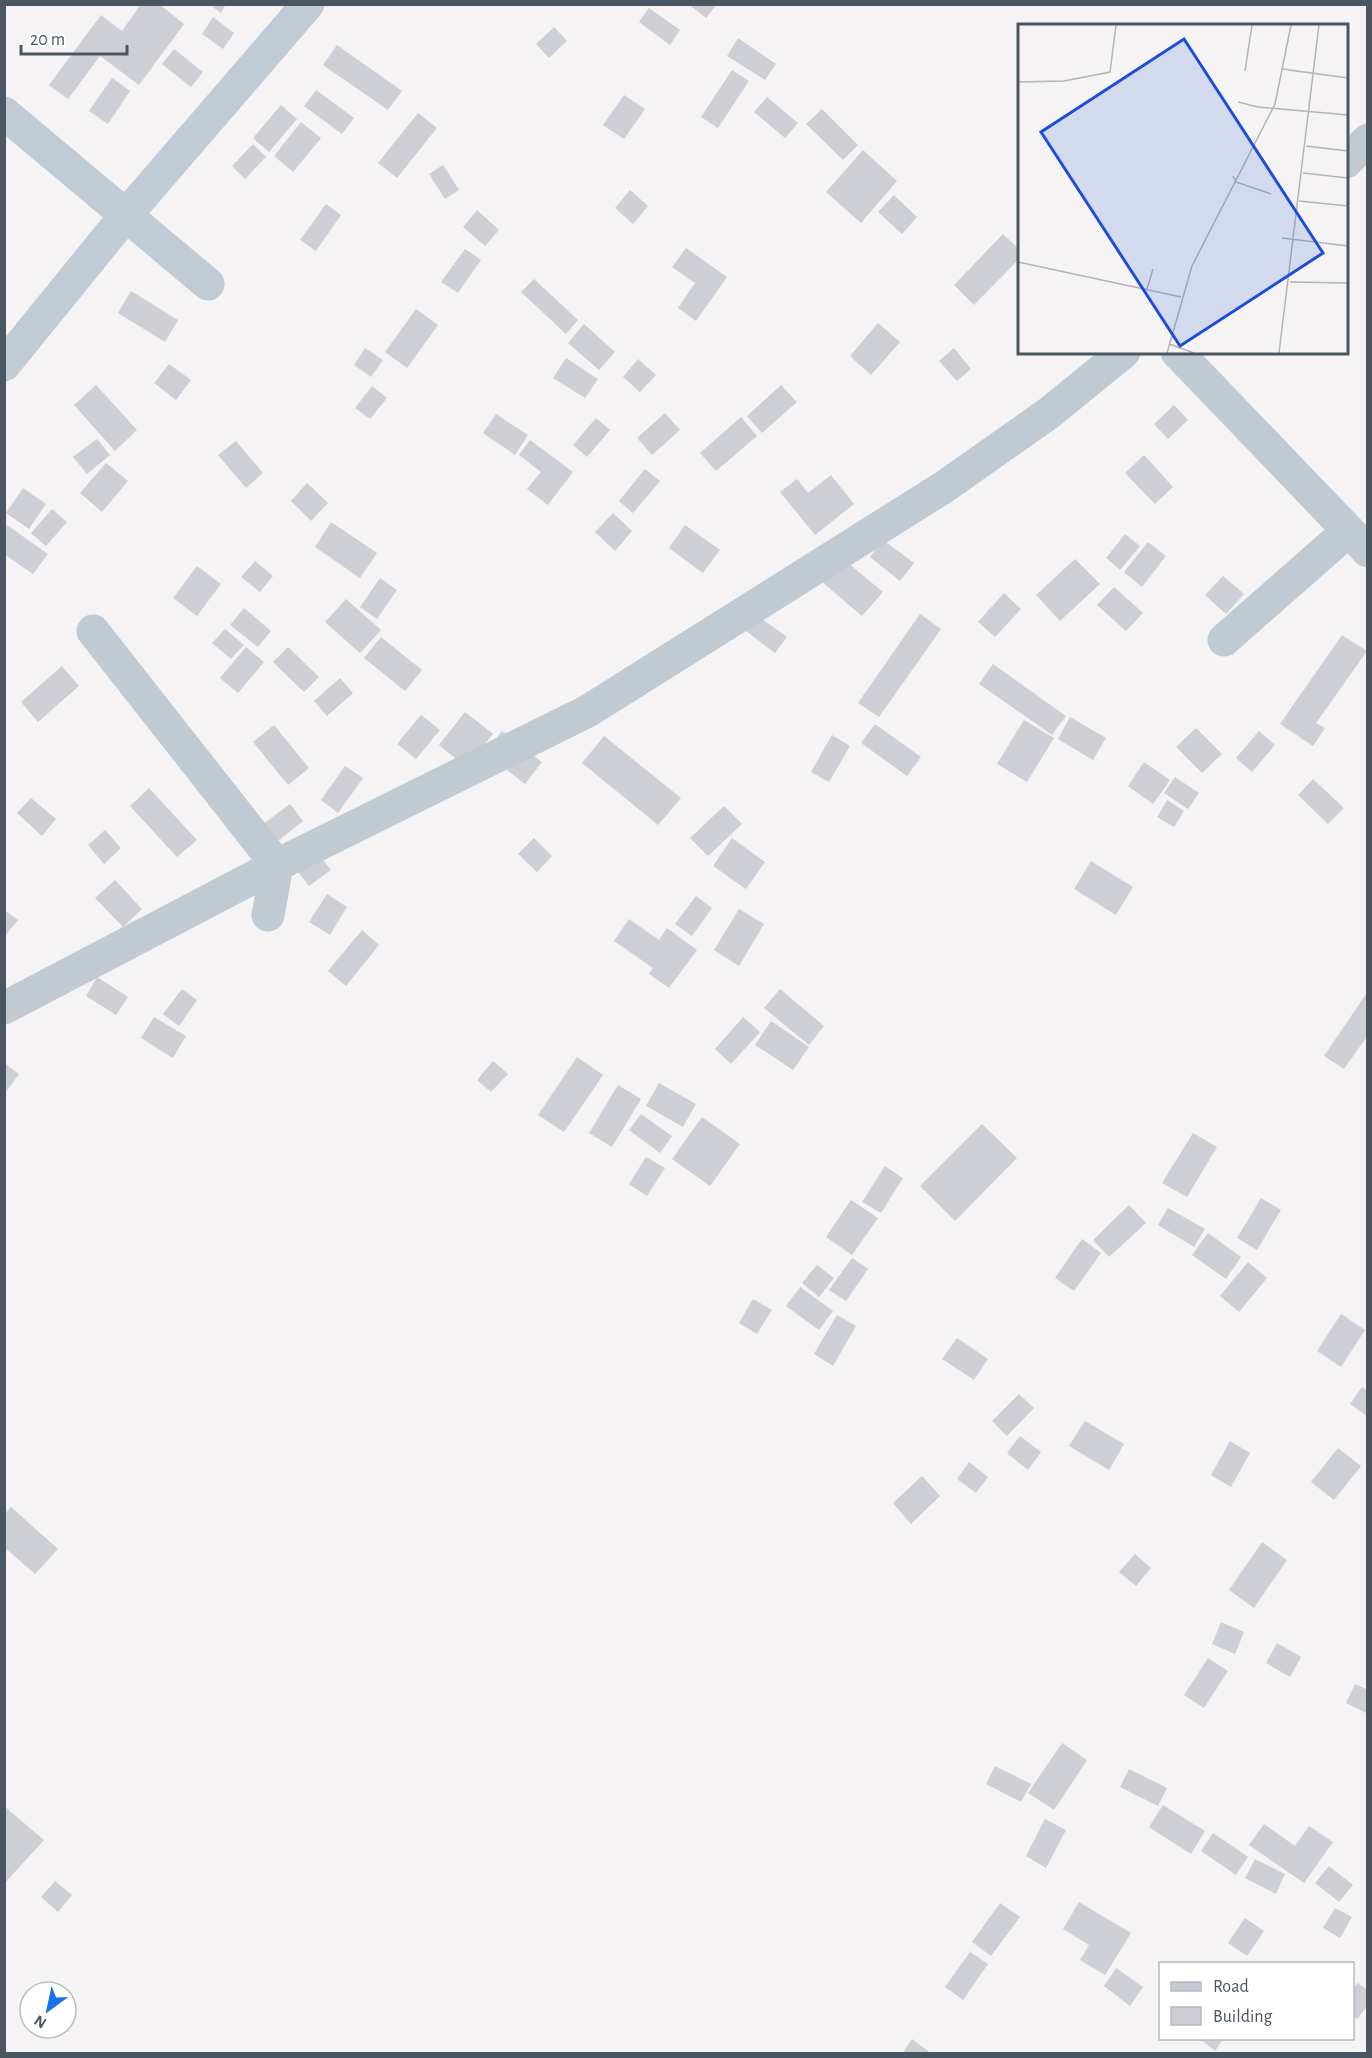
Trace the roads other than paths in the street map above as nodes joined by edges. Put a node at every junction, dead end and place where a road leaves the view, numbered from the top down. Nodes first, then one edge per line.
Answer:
1 (308, 4) edge
2 (4, 113) edge
3 (1368, 140) edge
4 (1348, 161) edge
5 (126, 215) junction
6 (208, 284) dead end
7 (1122, 354) edge
8 (1179, 354) edge
9 (4, 365) edge
10 (1358, 541) edge
11 (93, 631) dead end
12 (1224, 640) dead end
13 (277, 865) junction
14 (268, 915) dead end
15 (4, 1008) edge

1 - 5 street
2 - 5 street
3 - 4 street
5 - 6 street
5 - 9 street
7 - 13 street
8 - 10 street
10 - 12 street
11 - 13 street
13 - 14 street
13 - 15 street

